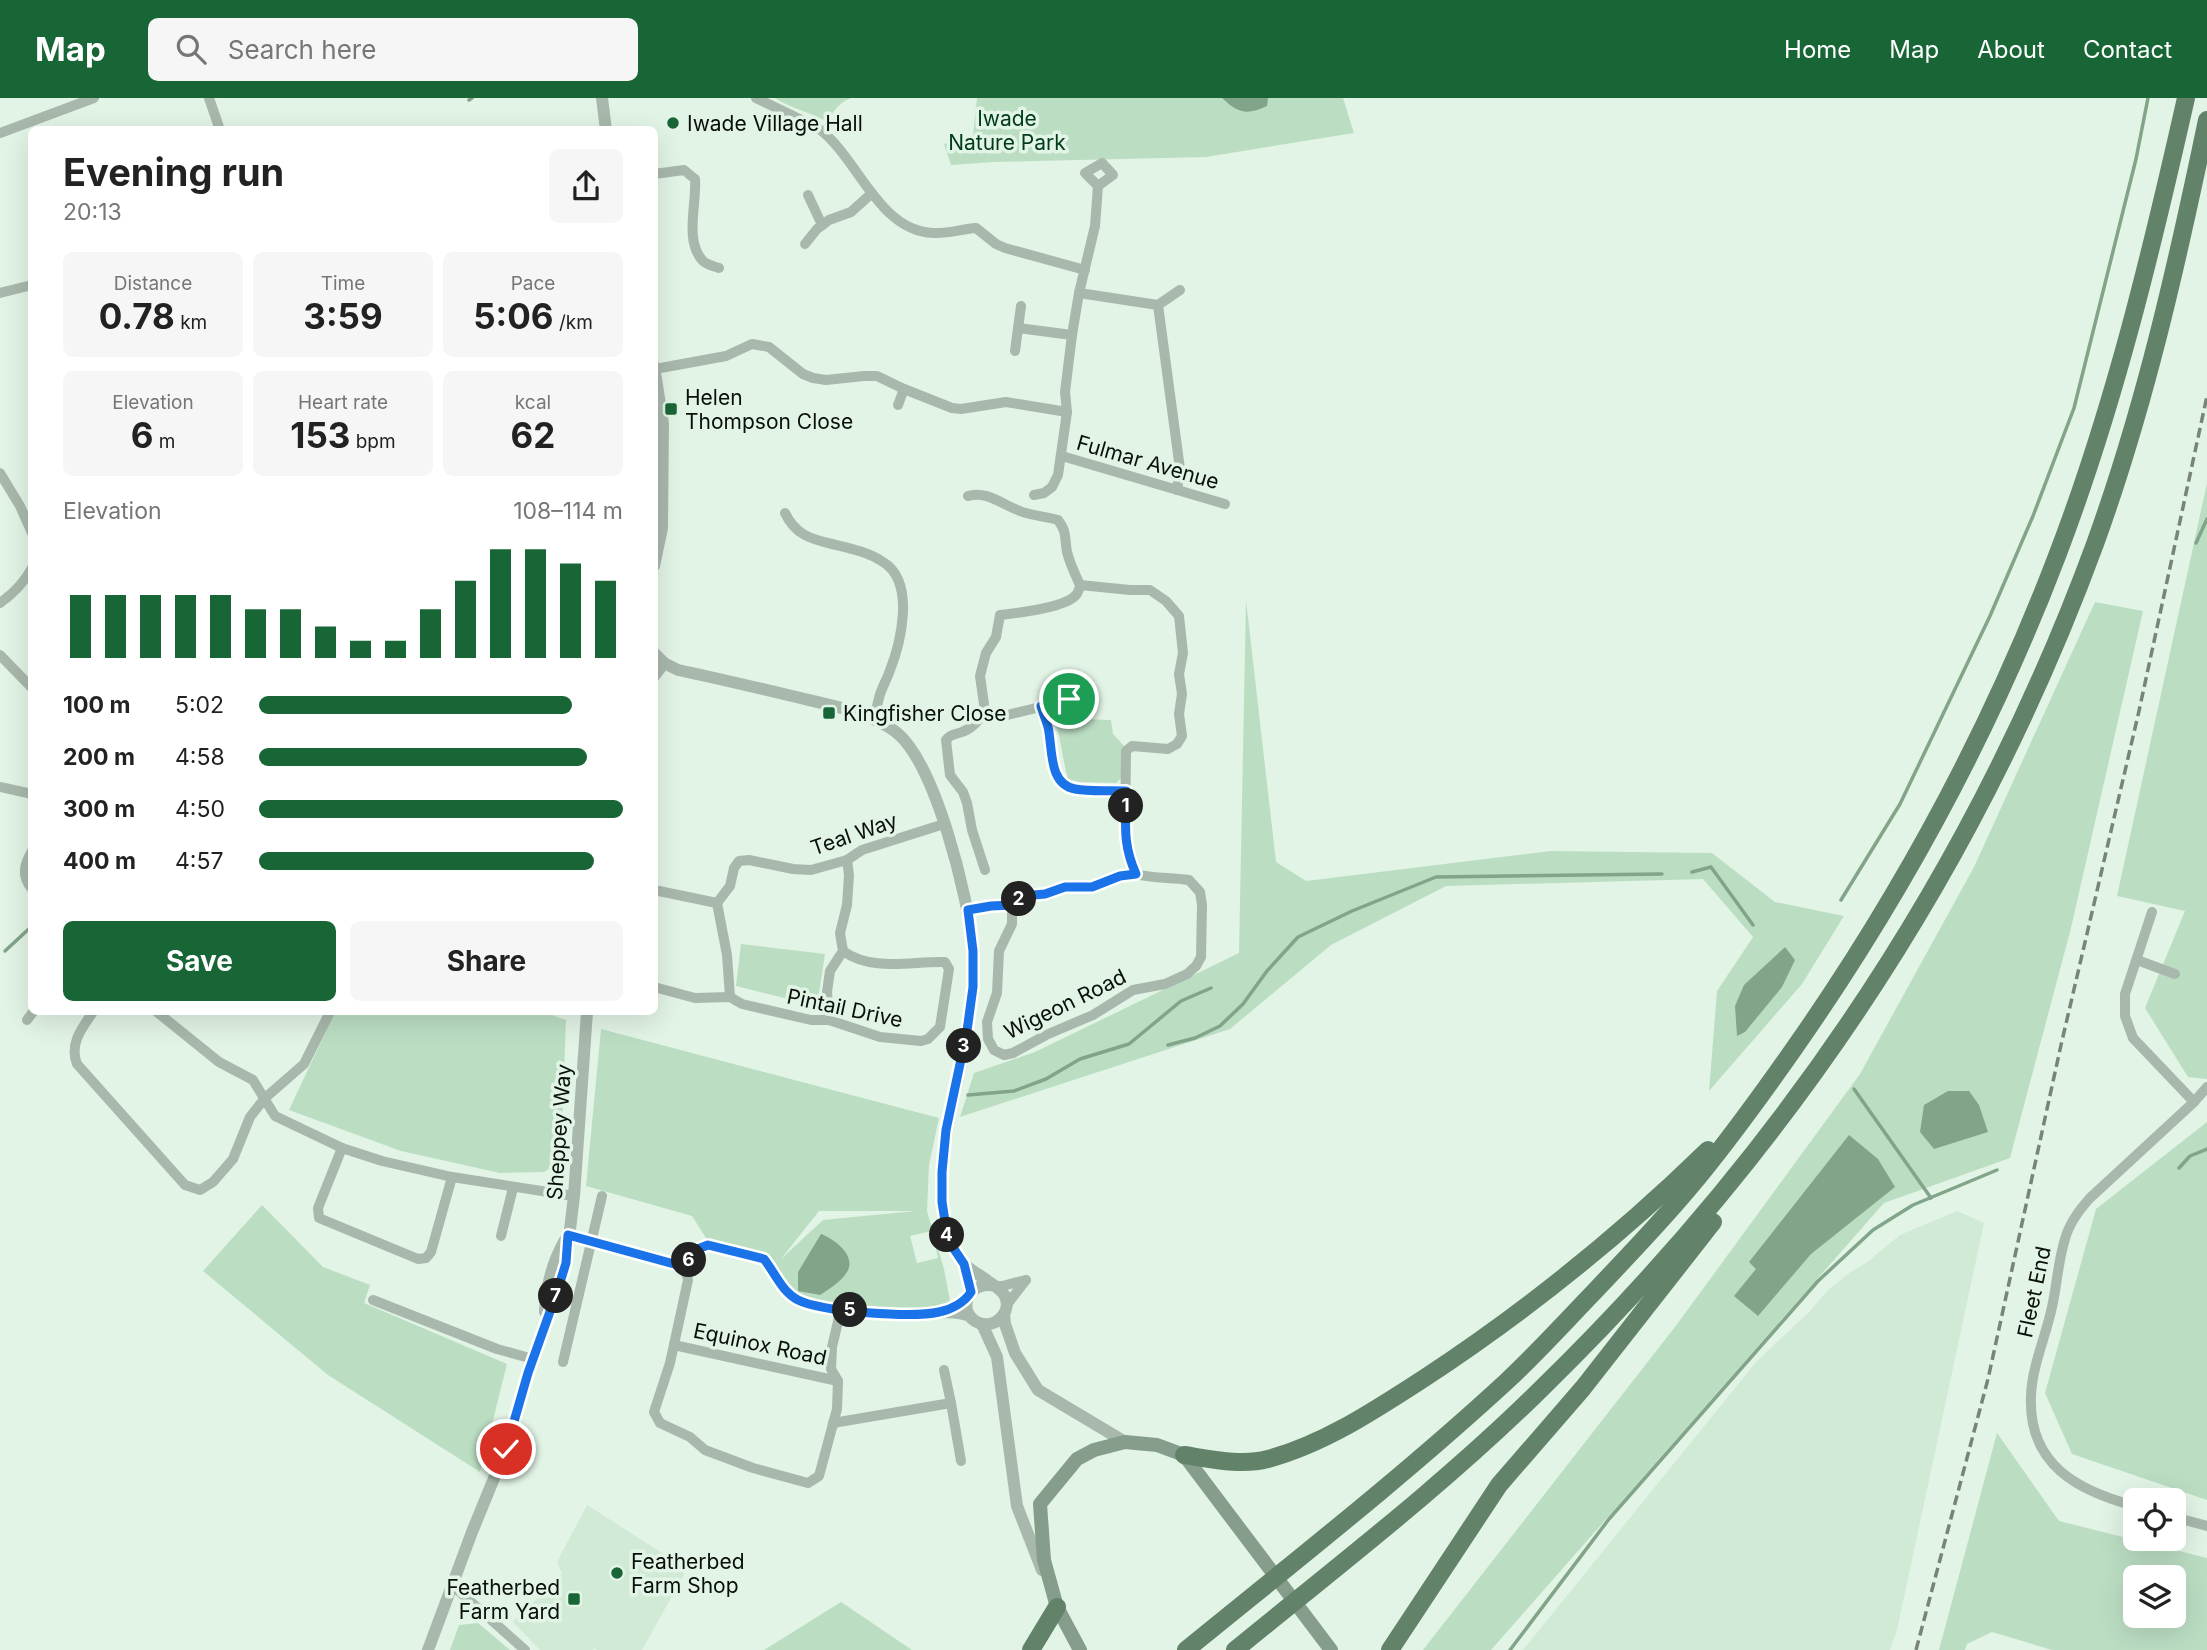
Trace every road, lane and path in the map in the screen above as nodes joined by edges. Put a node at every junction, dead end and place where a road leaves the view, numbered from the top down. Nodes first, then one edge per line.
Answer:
1 (94, 98) edge
2 (209, 98) edge
3 (602, 98) edge
4 (756, 98) edge
5 (2186, 98) edge
6 (2207, 120) edge
7 (219, 126) edge
8 (606, 126) edge
9 (0, 133) edge
10 (658, 173) edge
11 (1098, 186) dead end
12 (872, 193) junction
13 (808, 195) dead end
14 (822, 225) junction
15 (805, 244) dead end
16 (719, 268) dead end
17 (1085, 270) junction
18 (28, 286) edge
19 (1180, 290) dead end
20 (0, 293) edge
21 (1079, 293) junction
22 (1158, 305) junction
23 (1021, 306) dead end
24 (1018, 328) junction
25 (1072, 335) junction
26 (1015, 351) dead end
27 (658, 367) edge
28 (658, 388) edge
29 (904, 389) junction
30 (898, 405) dead end
31 (1067, 412) junction
32 (658, 453) edge
33 (1062, 456) junction
34 (0, 473) edge
35 (1177, 490) junction
36 (1034, 495) dead end
37 (968, 496) dead end
38 (1225, 504) dead end
39 (785, 513) dead end
40 (28, 524) edge
41 (658, 547) edge
42 (28, 575) edge
43 (1080, 585) junction
44 (0, 603) edge
45 (0, 655) edge
46 (659, 658) edge
47 (28, 684) edge
48 (1078, 696) dead end
49 (1041, 706) junction
50 (985, 712) junction
51 (874, 719) junction
52 (0, 787) edge
53 (1126, 791) junction
54 (28, 793) edge
55 (944, 824) junction
56 (28, 860) edge
57 (847, 860) junction
58 (985, 870) dead end
59 (1136, 874) junction
60 (28, 883) edge
61 (658, 891) edge
62 (717, 903) junction
63 (1012, 905) junction
64 (968, 910) junction
65 (2152, 912) dead end
66 (843, 951) junction
67 (2137, 960) junction
68 (2175, 974) dead end
69 (658, 988) edge
70 (730, 997) junction
71 (91, 1015) edge
72 (161, 1015) edge
73 (328, 1015) edge
74 (587, 1015) edge
75 (828, 1020) junction
76 (2207, 1087) edge
77 (265, 1098) junction
78 (1758, 1100) junction
79 (2194, 1102) junction
80 (1791, 1107) junction
81 (342, 1148) junction
82 (452, 1177) junction
83 (513, 1188) junction
84 (574, 1196) junction
85 (603, 1196) dead end
86 (568, 1235) junction
87 (501, 1236) dead end
88 (592, 1242) junction
89 (964, 1264) junction
90 (685, 1267) junction
91 (995, 1286) junction
92 (969, 1295) junction
93 (373, 1300) dead end
94 (841, 1309) junction
95 (1005, 1311) junction
96 (938, 1313) junction
97 (977, 1320) junction
98 (674, 1345) junction
99 (533, 1359) junction
100 (563, 1362) dead end
101 (944, 1370) dead end
102 (838, 1381) junction
103 (951, 1403) junction
104 (834, 1423) junction
105 (1125, 1442) junction
106 (1184, 1455) junction
107 (961, 1461) dead end
108 (2123, 1503) edge
109 (2186, 1520) edge
110 (2207, 1526) edge
111 (452, 1585) junction
112 (1057, 1607) junction
113 (428, 1650) edge
114 (525, 1650) edge
115 (1031, 1650) edge
116 (1080, 1650) edge
117 (1186, 1650) edge
118 (1236, 1650) edge
119 (1331, 1650) edge
120 (1390, 1650) edge

1 - 9 street
2 - 7 street
3 - 8 street
4 - 12 street
5 - 78 highway
6 - 80 highway
10 - 16 street
11 - 17 street
12 - 14 street
12 - 17 street
13 - 14 street
14 - 15 street
17 - 21 street
18 - 20 street
19 - 22 street
21 - 22 street
21 - 25 street
22 - 35 street
23 - 24 street
24 - 25 street
24 - 26 street
25 - 31 street
27 - 29 street
28 - 32 street
29 - 30 street
29 - 31 street
31 - 33 street
32 - 41 street
33 - 35 street, Fulmar Avenue
33 - 36 street
34 - 40 street
35 - 38 street, Fulmar Avenue
37 - 43 street
39 - 51 street
42 - 44 street
43 - 50 street
43 - 53 street
45 - 47 street
46 - 51 street
48 - 49 street
49 - 50 street
49 - 53 street
50 - 58 street
51 - 55 street
52 - 54 street
53 - 59 street
55 - 57 street, Teal Way
55 - 64 street
56 - 60 street
57 - 62 street, Teal Way
57 - 66 street
59 - 63 street
59 - 63 street, Wigeon Road
61 - 62 street
62 - 70 street
63 - 64 street
64 - 89 street
65 - 67 street
66 - 75 street
66 - 75 street, Pintail Drive
67 - 68 street
67 - 79 street
69 - 70 street, Pintail Drive
70 - 75 street, Pintail Drive
71 - 77 street
72 - 77 street
73 - 77 street
74 - 84 street, Sheppey Way
76 - 79 street, Fleet End
77 - 81 street
78 - 106 highway
78 - 117 highway
79 - 108 street, Fleet End
80 - 118 highway
80 - 120 highway
81 - 82 street
81 - 82 street
82 - 83 street
83 - 84 street
83 - 87 street
84 - 86 street, Sheppey Way
85 - 88 street
86 - 88 street
86 - 99 street, Sheppey Way
88 - 90 street
88 - 100 street
89 - 91 street
89 - 92 street
90 - 94 street
90 - 98 street
91 - 92 street
91 - 95 street
91 - 95 street
92 - 96 street
92 - 97 street
93 - 99 street
94 - 96 street
94 - 102 street
95 - 97 street
95 - 105 street
96 - 97 street
97 - 112 street
98 - 102 street, Equinox Road
98 - 104 street
99 - 111 street
101 - 103 street
102 - 104 street
103 - 104 street
103 - 107 street
105 - 106 main road
105 - 112 main road
106 - 119 main road
109 - 110 street
111 - 113 street
111 - 114 street
112 - 115 highway
112 - 116 main road

